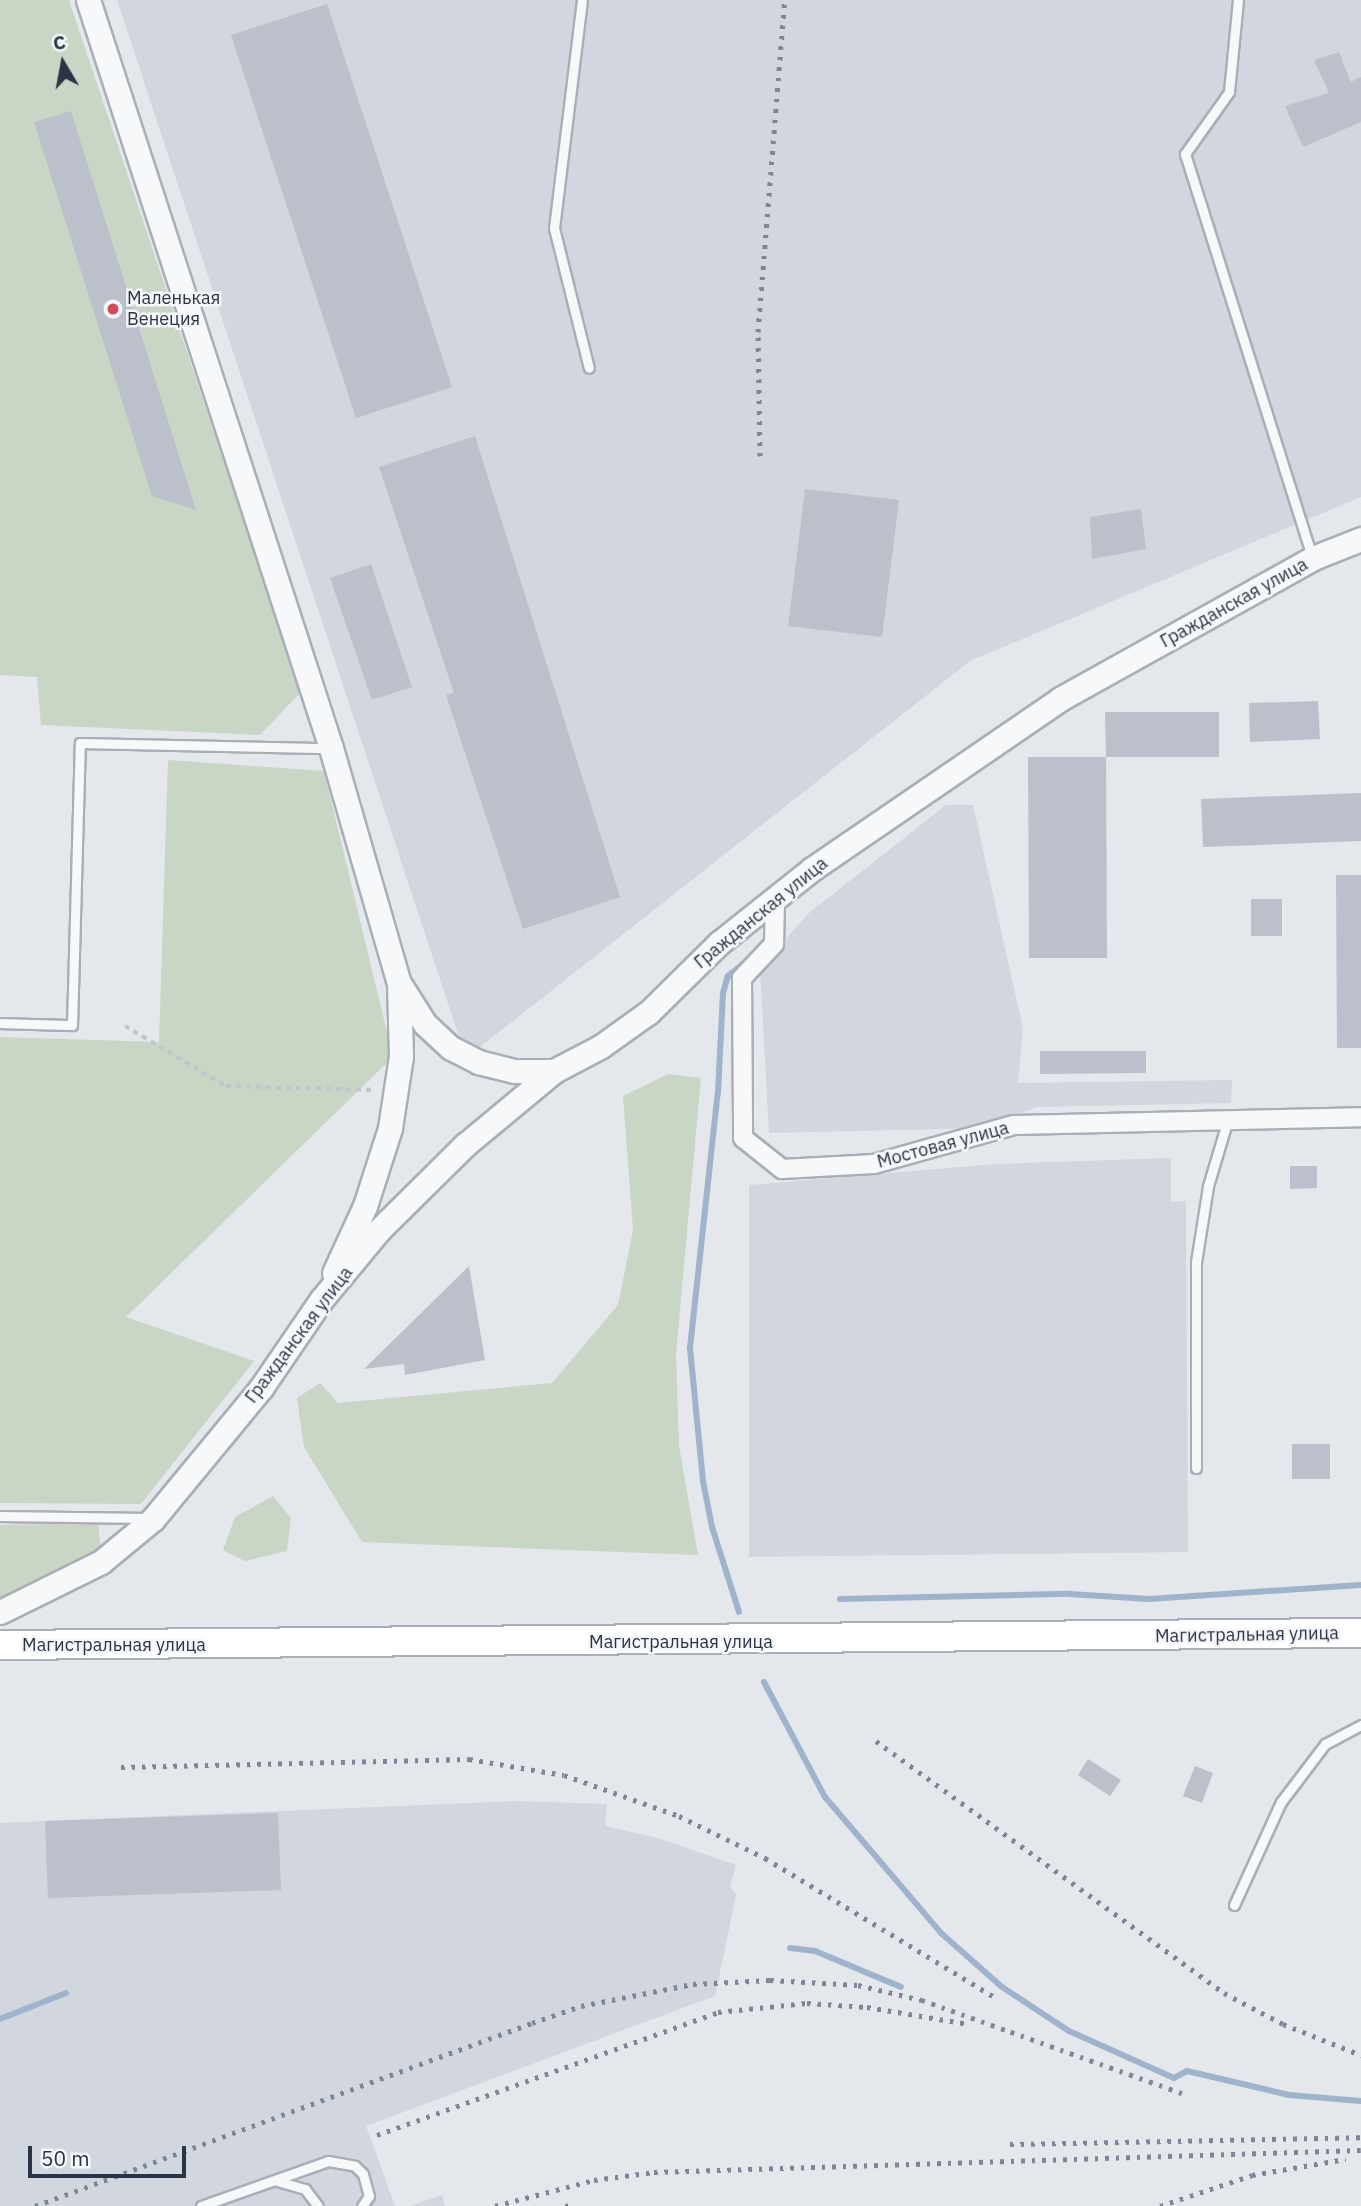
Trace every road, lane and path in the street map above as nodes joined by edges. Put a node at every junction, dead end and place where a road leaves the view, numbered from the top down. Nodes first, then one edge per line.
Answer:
1 (88, 0) edge
2 (582, 0) edge
3 (1238, 0) edge
4 (589, 368) dead end
5 (1361, 539) edge
6 (1313, 558) junction
7 (331, 748) junction
8 (775, 901) junction
9 (399, 983) junction
10 (0, 1023) edge
11 (125, 1027) dead end
12 (554, 1071) junction
13 (396, 1091) junction
14 (1361, 1117) edge
15 (1228, 1119) junction
16 (321, 1300) junction
17 (1196, 1468) dead end
18 (0, 1516) edge
19 (153, 1518) junction
20 (0, 1612) edge
21 (1361, 1633) edge
22 (0, 1645) edge
23 (1361, 1725) edge
24 (1234, 1905) dead end
25 (265, 2182) junction
26 (201, 2206) edge
27 (318, 2206) edge
28 (362, 2206) edge

1 - 7 street
2 - 4 lane
3 - 6 lane
5 - 6 street, Гражданская улица
6 - 8 street, Гражданская улица
7 - 9 street
7 - 10 lane
8 - 12 street, Гражданская улица
8 - 15 street, Мостовая улица
9 - 12 street
9 - 13 street
11 - 13 path
12 - 16 street, Гражданская улица
13 - 16 street
14 - 15 street, Мостовая улица
15 - 17 lane
16 - 19 street, Гражданская улица
18 - 19 lane
19 - 20 street, Гражданская улица
21 - 22 main road, Магистральная улица
23 - 24 lane
25 - 26 lane
25 - 27 lane
25 - 28 lane

